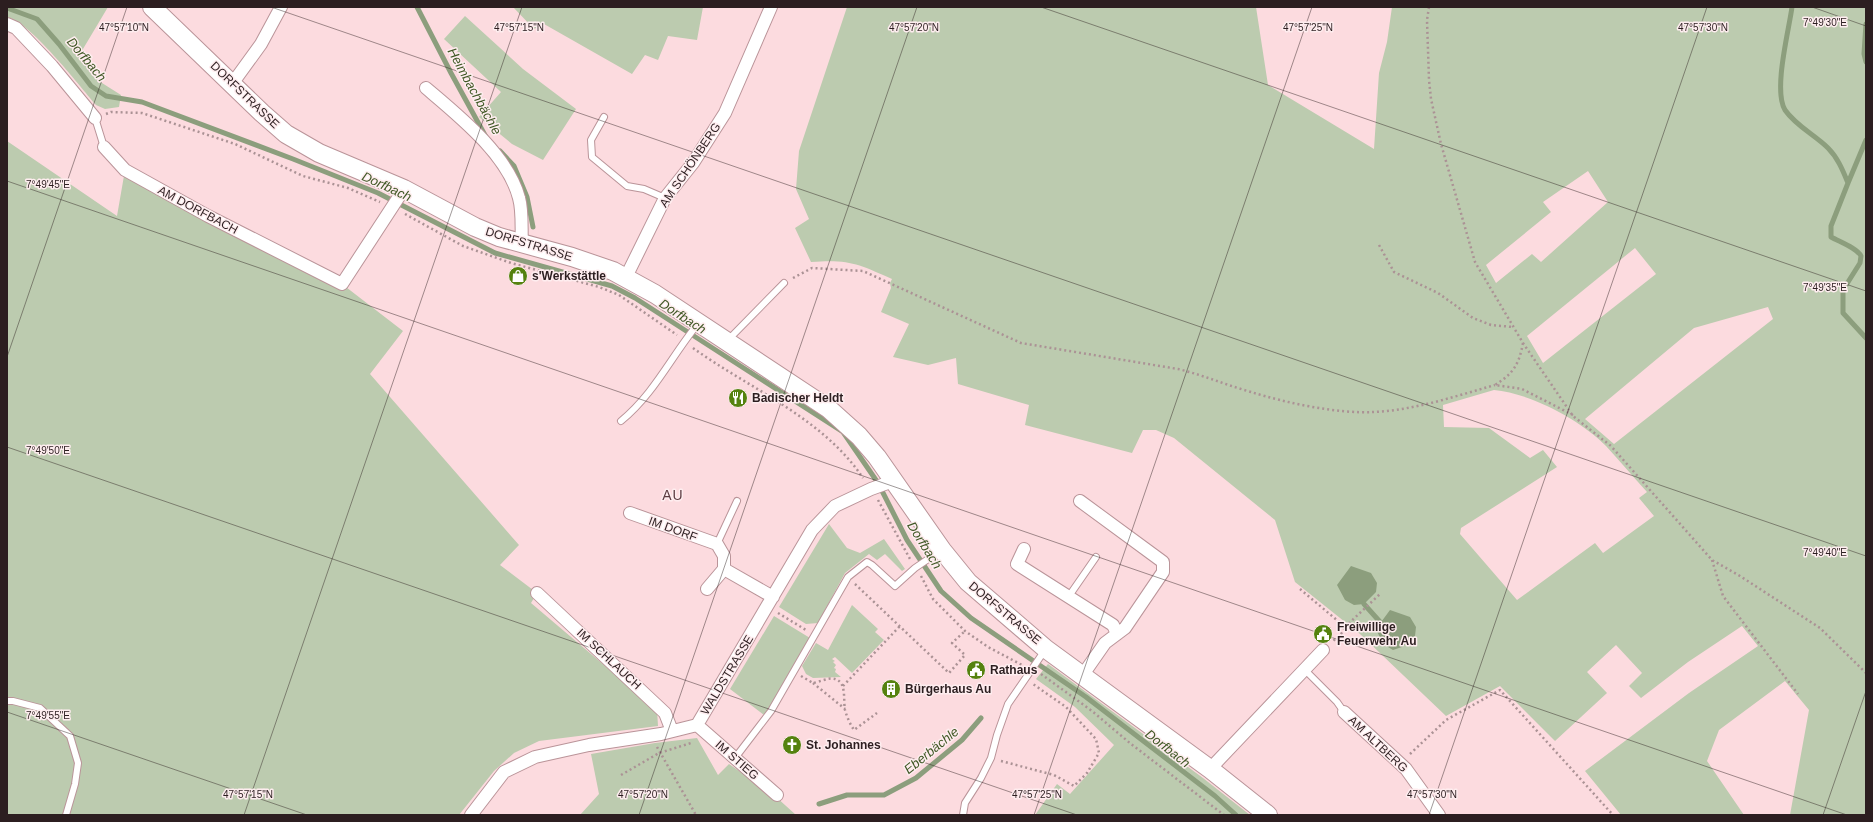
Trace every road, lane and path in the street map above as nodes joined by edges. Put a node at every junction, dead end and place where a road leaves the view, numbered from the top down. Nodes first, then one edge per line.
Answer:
1 (152, 7) edge
2 (281, 7) edge
3 (772, 7) edge
4 (1429, 7) edge
5 (7, 24) edge
6 (232, 84) junction
7 (426, 88) dead end
8 (604, 117) dead end
9 (95, 118) junction
10 (104, 147) joint
11 (401, 193) junction
12 (665, 198) junction
13 (391, 207) junction
14 (522, 244) junction
15 (1379, 245) dead end
16 (626, 277) junction
17 (784, 283) joint
18 (696, 326) junction
19 (1514, 327) junction
20 (686, 340) junction
21 (726, 341) junction
22 (1523, 343) junction
23 (1495, 384) junction
24 (790, 405) dead end
25 (788, 409) junction
26 (1573, 416) junction
27 (621, 421) dead end
28 (890, 482) junction
29 (870, 490) junction
30 (737, 501) dead end
31 (1080, 501) dead end
32 (630, 513) dead end
33 (716, 544) junction
34 (1024, 549) dead end
35 (936, 555) junction
36 (1096, 557) dead end
37 (1712, 560) junction
38 (724, 569) junction
39 (848, 577) junction
40 (1300, 588) dead end
41 (707, 589) dead end
42 (537, 593) dead end
43 (1380, 594) dead end
44 (1069, 596) junction
45 (770, 602) junction
46 (900, 626) junction
47 (1345, 626) junction
48 (965, 631) dead end
49 (1117, 634) junction
50 (816, 635) junction
51 (1323, 650) joint
52 (1042, 654) junction
53 (1304, 668) junction
54 (794, 672) junction
55 (1866, 673) edge
56 (1082, 676) junction
57 (1025, 678) junction
58 (813, 683) junction
59 (843, 686) junction
60 (1798, 694) dead end
61 (7, 701) edge
62 (845, 709) junction
63 (1344, 712) joint
64 (877, 713) dead end
65 (697, 725) junction
66 (672, 731) junction
67 (655, 743) dead end
68 (691, 743) dead end
69 (659, 753) junction
70 (735, 758) junction
71 (991, 758) junction
72 (1400, 763) junction
73 (1210, 768) junction
74 (621, 775) dead end
75 (777, 795) dead end
76 (66, 815) edge
77 (471, 815) edge
78 (696, 815) edge
79 (963, 815) edge
80 (1268, 815) edge
81 (1439, 815) edge
82 (1613, 815) edge

1 - 6 main road, DORFSTRASSE
2 - 6 street
3 - 12 street, AM SCHÖNBERG
4 - 19 path
5 - 9 street, AM DORFBACH
6 - 11 main road, DORFSTRASSE
7 - 14 street
8 - 12 lane
9 - 10 lane, AM DORFBACH
9 - 13 path
10 - 13 street, AM DORFBACH
11 - 13 street, AM DORFBACH
11 - 14 main road, DORFSTRASSE
12 - 16 street, AM SCHÖNBERG
13 - 20 path
14 - 16 main road, DORFSTRASSE
15 - 19 path
16 - 18 main road, DORFSTRASSE
17 - 21 lane
17 - 23 path
18 - 20 lane
18 - 21 main road, DORFSTRASSE
19 - 22 path
20 - 25 path
20 - 27 lane
21 - 28 main road, DORFSTRASSE
22 - 23 path
22 - 26 path
23 - 26 path
24 - 25 path
25 - 29 path
26 - 37 path
28 - 29 street, WALDSTRASSE
28 - 35 main road, DORFSTRASSE
29 - 45 street, WALDSTRASSE
30 - 33 lane
31 - 49 street
32 - 33 street, IM DORF
33 - 38 street
34 - 44 street
35 - 39 lane
35 - 52 main road, DORFSTRASSE
36 - 44 lane
37 - 55 path
37 - 60 path
38 - 41 street
38 - 45 street
39 - 46 path
39 - 50 lane
40 - 47 path
42 - 66 street, IM SCHLAUCH
43 - 47 path
44 - 49 street
45 - 50 path
45 - 65 street, WALDSTRASSE
46 - 48 path
46 - 59 path
47 - 51 path
49 - 56 street
50 - 54 lane
51 - 53 street
52 - 56 main road, DORFSTRASSE
52 - 57 lane
53 - 63 lane
53 - 73 street
54 - 58 path
54 - 70 lane
56 - 73 main road, DORFSTRASSE
57 - 71 lane
57 - 71 path
58 - 59 path
58 - 62 path
59 - 62 path
61 - 76 lane
62 - 64 path
63 - 72 street, AM ALTBERG
65 - 66 street, WALDSTRASSE
65 - 70 street, IM STIEG
66 - 77 street, WALDSTRASSE
67 - 69 path
68 - 69 path
69 - 74 path
69 - 78 path
70 - 75 street, IM STIEG
71 - 79 lane
72 - 81 street, AM ALTBERG
72 - 82 path
73 - 80 main road, DORFSTRASSE

